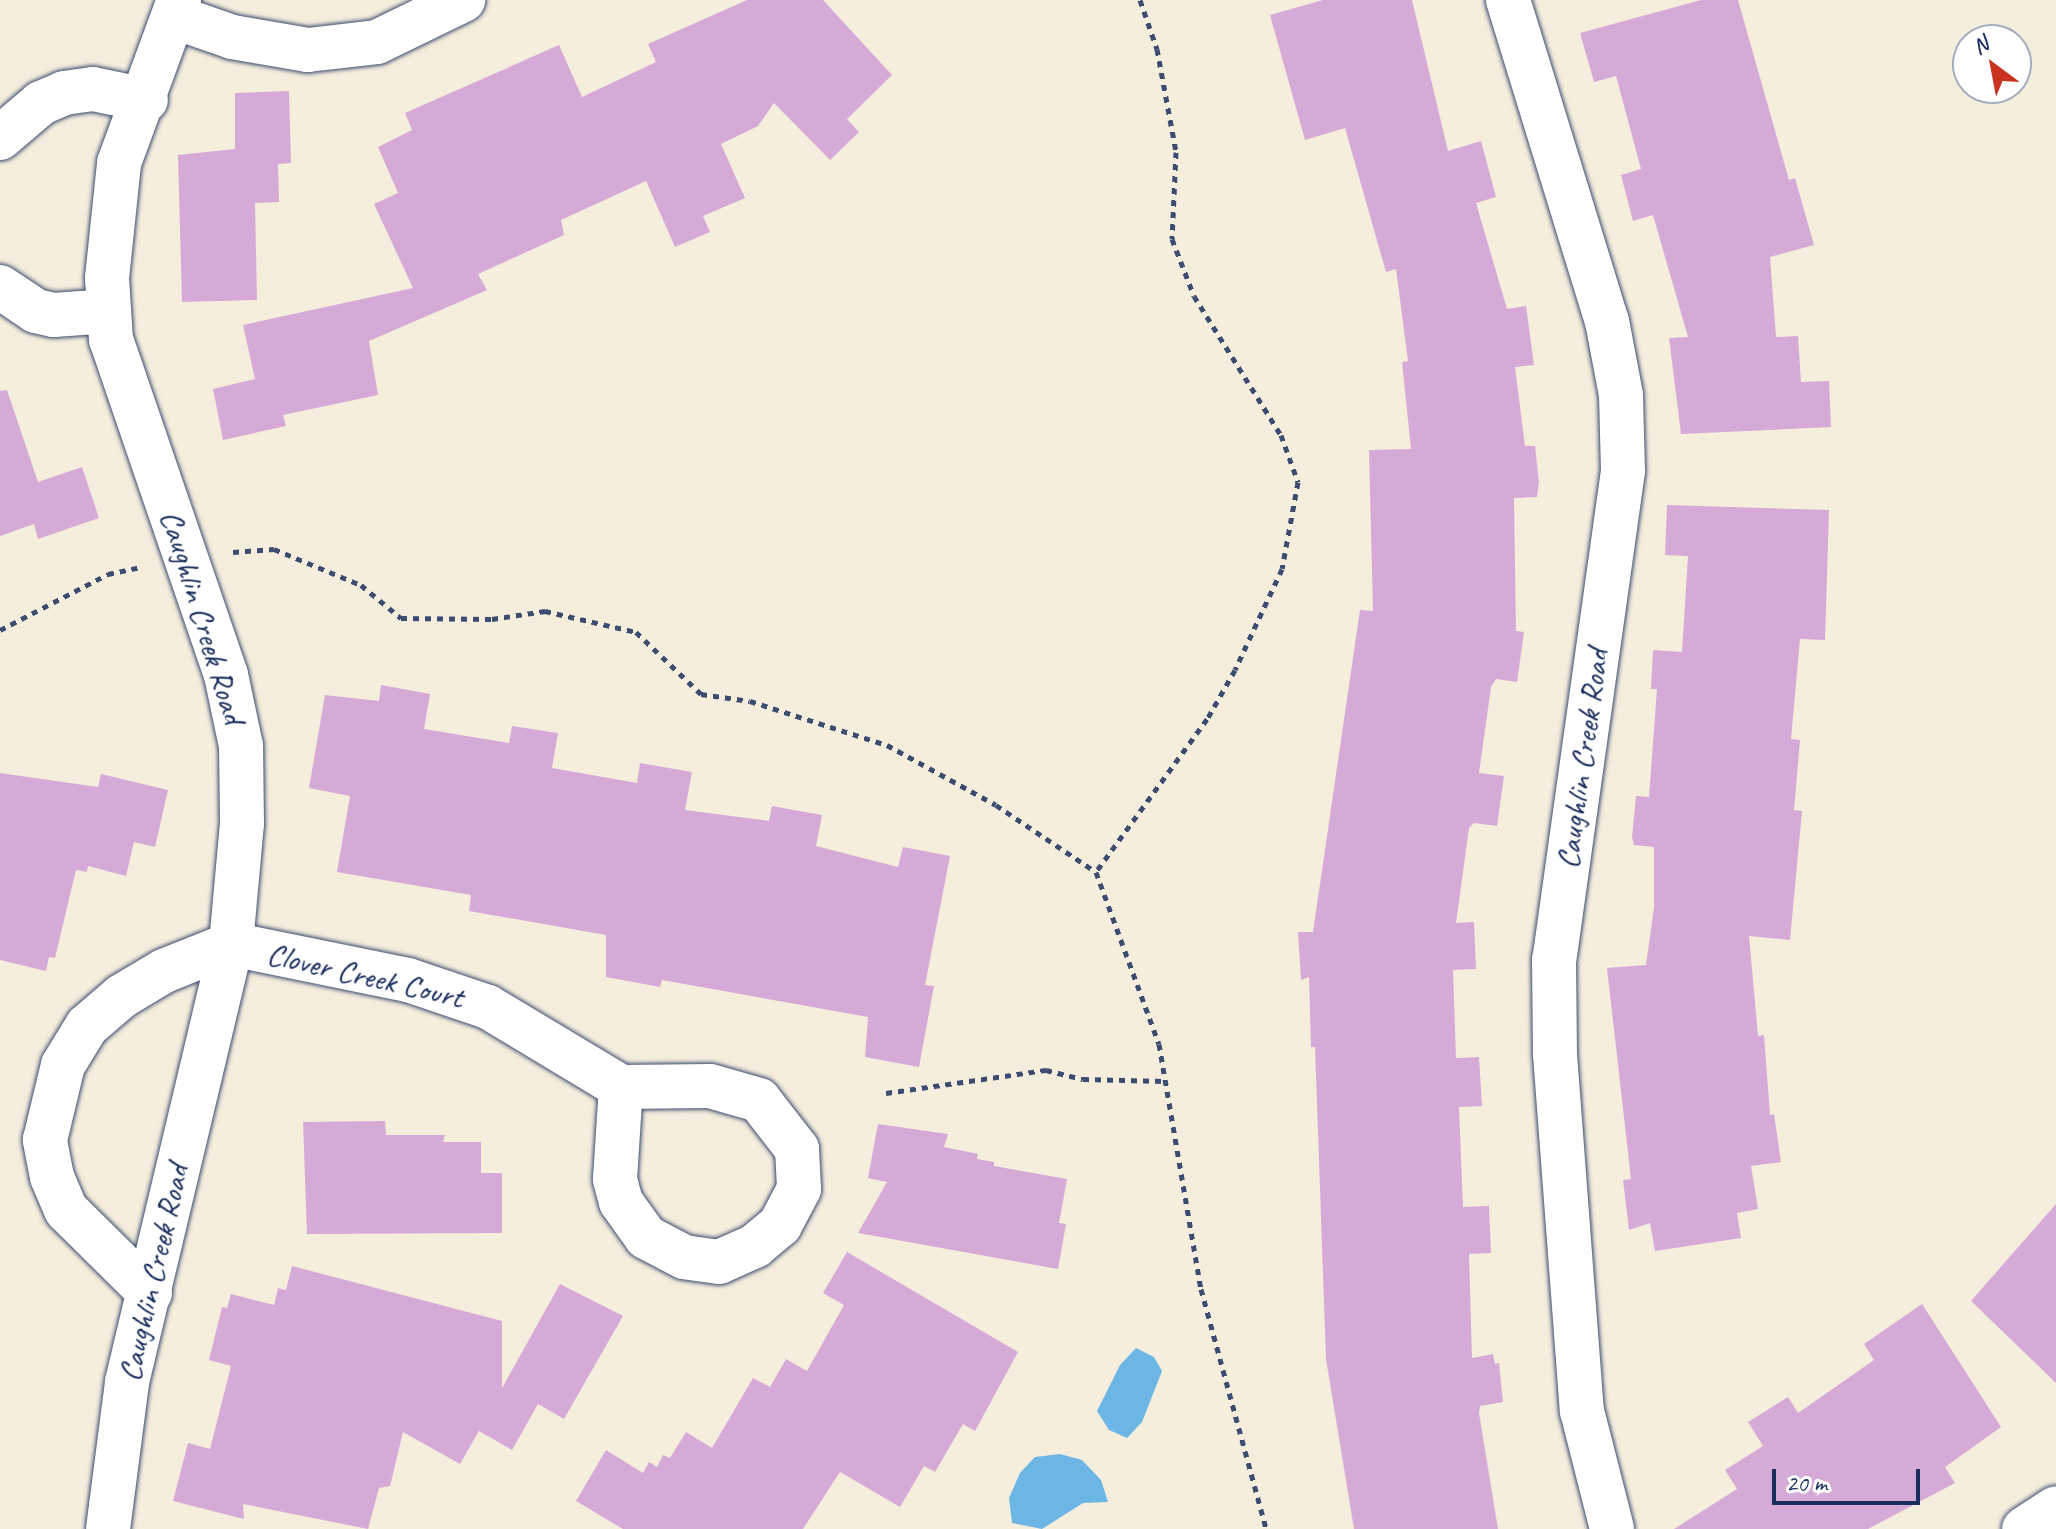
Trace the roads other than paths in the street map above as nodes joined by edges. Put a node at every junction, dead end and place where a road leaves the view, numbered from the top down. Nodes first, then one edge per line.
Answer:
1 (463, 0) edge
2 (1508, 0) edge
3 (177, 8) edge
4 (146, 100) junction
5 (0, 138) edge
6 (0, 287) edge
7 (109, 311) junction
8 (231, 944) junction
9 (621, 1087) junction
10 (150, 1293) junction
11 (2056, 1508) edge
12 (108, 1529) edge
13 (1612, 1529) edge
14 (2024, 1529) edge

1 - 3 street
2 - 13 street, Caughlin Creek Road
3 - 4 street, Caughlin Creek Road
4 - 5 street
4 - 7 street, Caughlin Creek Road
6 - 7 street
7 - 8 street, Caughlin Creek Road
8 - 9 street, Clover Creek Court
8 - 10 street, Caughlin Creek Road
8 - 10 street
9 - 9 street
10 - 12 street, Caughlin Creek Road
11 - 14 street

